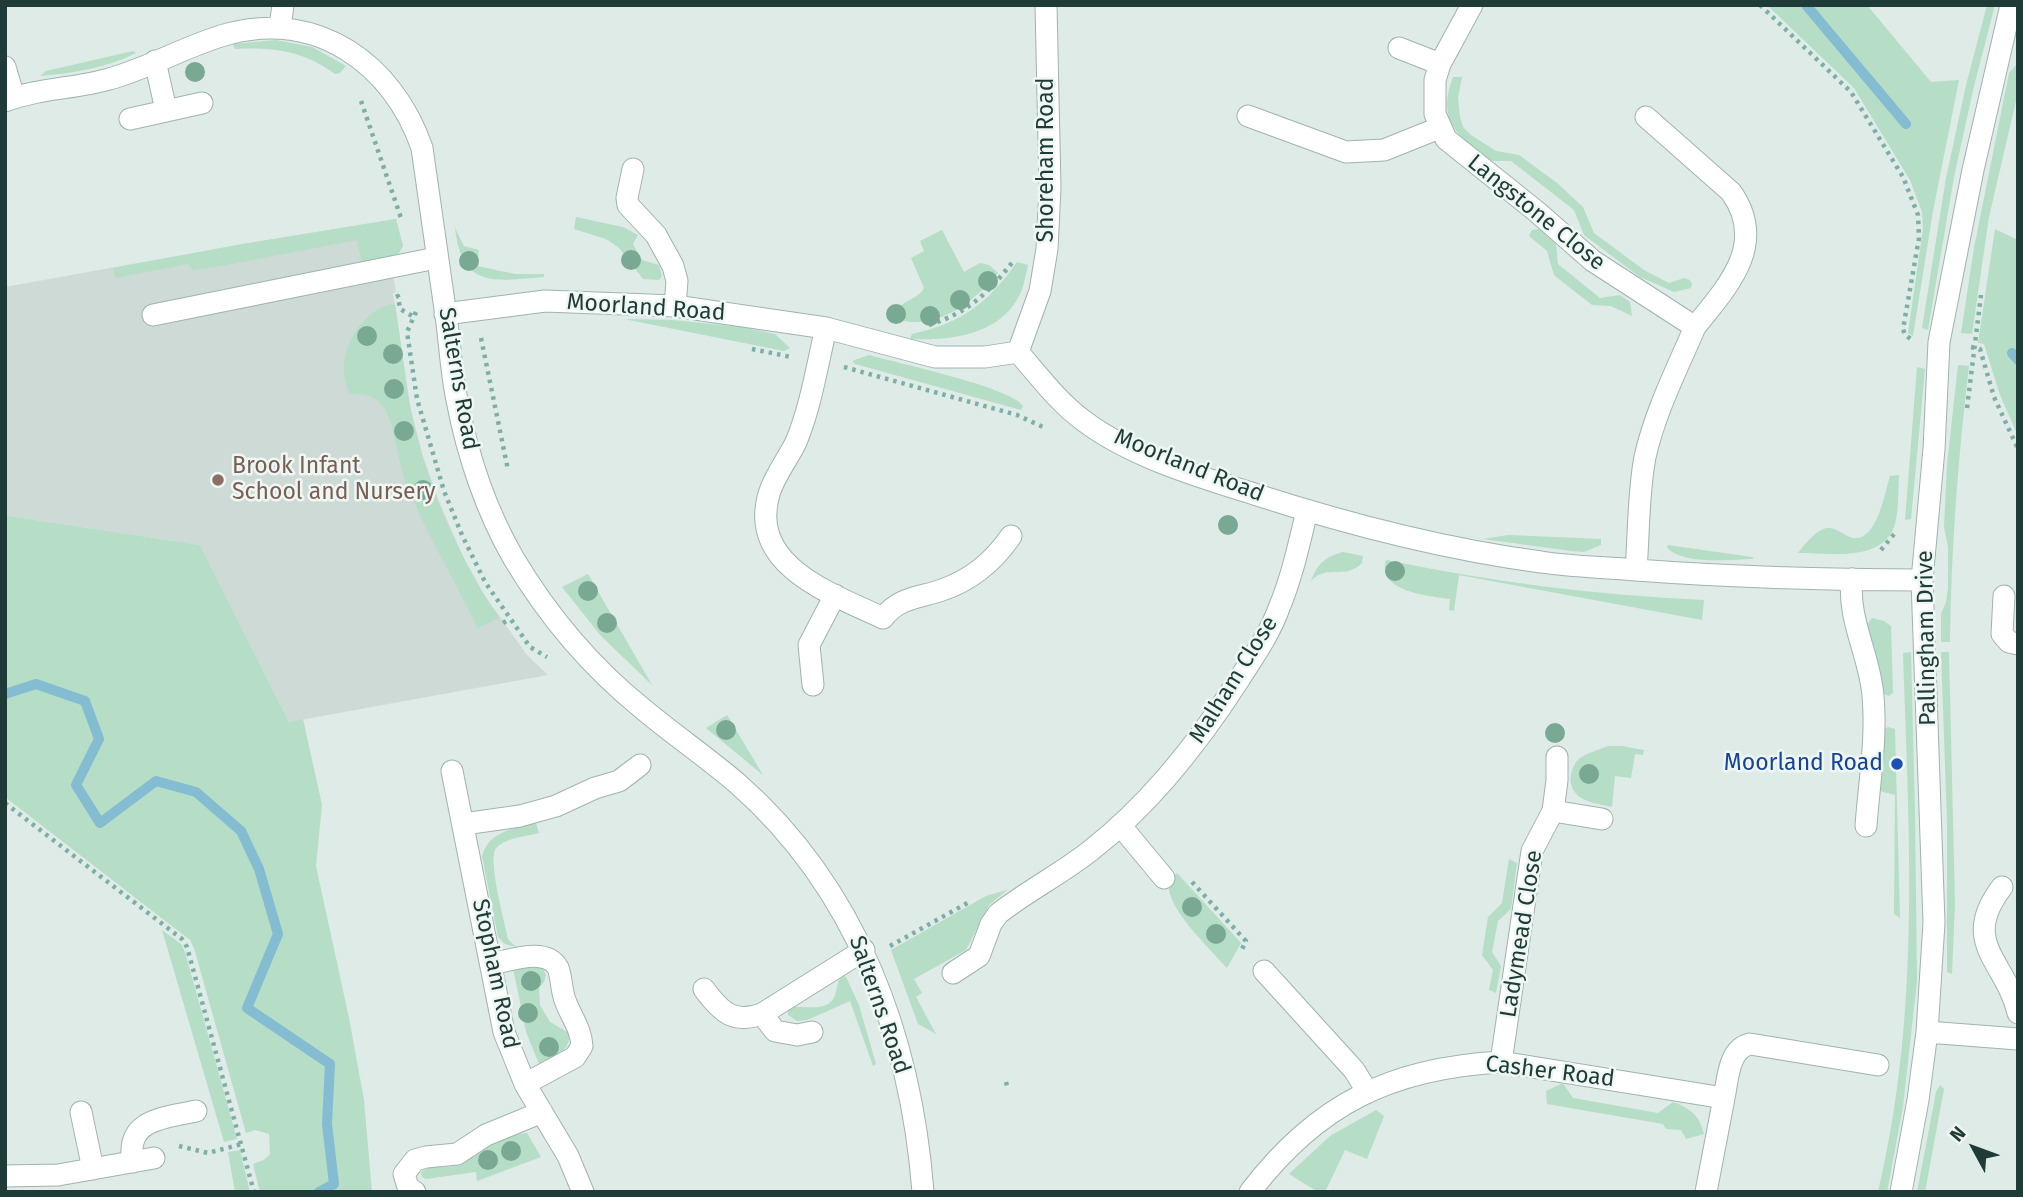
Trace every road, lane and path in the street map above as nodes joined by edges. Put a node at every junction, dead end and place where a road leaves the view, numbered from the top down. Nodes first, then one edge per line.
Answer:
1 (284, 5) edge
2 (1046, 5) edge
3 (1760, 5) edge
4 (2011, 5) edge
5 (1471, 6) edge
6 (280, 27) junction
7 (2010, 39) edge
8 (1399, 48) dead end
9 (155, 61) junction
10 (1440, 64) junction
11 (5, 67) edge
12 (10, 99) edge
13 (202, 103) dead end
14 (166, 110) junction
15 (1248, 117) dead end
16 (1646, 117) dead end
17 (130, 119) dead end
18 (1439, 128) junction
19 (633, 169) dead end
20 (1018, 252) dead end
21 (436, 258) junction
22 (1982, 282) dead end
23 (394, 298) dead end
24 (675, 306) junction
25 (477, 309) junction
26 (153, 314) dead end
27 (445, 314) junction
28 (414, 317) dead end
29 (1695, 327) junction
30 (826, 328) junction
31 (920, 328) dead end
32 (1939, 342) junction
33 (1974, 347) junction
34 (1018, 352) junction
35 (1967, 416) dead end
36 (2018, 449) edge
37 (509, 474) dead end
38 (1307, 511) junction
39 (1011, 536) dead end
40 (1636, 570) junction
41 (1852, 579) junction
42 (1922, 580) junction
43 (835, 595) junction
44 (2004, 596) dead end
45 (510, 620) dead end
46 (503, 623) dead end
47 (2018, 645) edge
48 (813, 685) dead end
49 (1557, 757) dead end
50 (640, 765) dead end
51 (452, 771) dead end
52 (5, 803) edge
53 (1553, 811) junction
54 (1602, 819) dead end
55 (464, 824) junction
56 (1120, 825) junction
57 (1866, 826) dead end
58 (1164, 878) dead end
59 (2002, 887) dead end
60 (977, 898) dead end
61 (866, 954) junction
62 (491, 964) junction
63 (1264, 971) dead end
64 (953, 973) dead end
65 (704, 989) dead end
66 (2018, 1013) edge
67 (762, 1014) junction
68 (812, 1032) dead end
69 (1927, 1032) junction
70 (2018, 1039) edge
71 (1501, 1062) junction
72 (1878, 1065) dead end
73 (1006, 1082) dead end
74 (525, 1084) junction
75 (1008, 1089) dead end
76 (1367, 1091) junction
77 (1724, 1098) junction
78 (196, 1111) dead end
79 (81, 1112) dead end
80 (542, 1112) junction
81 (242, 1144) junction
82 (154, 1158) joint
83 (133, 1162) junction
84 (93, 1169) junction
85 (5, 1175) edge
86 (254, 1192) edge
87 (415, 1192) edge
88 (583, 1192) edge
89 (923, 1192) edge
90 (1250, 1192) edge
91 (1706, 1192) edge
92 (1901, 1192) edge

1 - 6 street
2 - 34 street, Shoreham Road
3 - 32 path
4 - 7 street, Pallingham Drive
5 - 10 street
6 - 9 street, Salterns Road
6 - 21 street, Salterns Road
7 - 32 street, Pallingham Drive
8 - 10 street
9 - 12 street, Salterns Road
9 - 14 street
10 - 18 street
11 - 12 street
13 - 14 street
14 - 17 street
15 - 18 street
16 - 29 street
18 - 29 street, Langstone Close
19 - 24 street
20 - 31 path
21 - 26 street
21 - 27 street, Salterns Road
22 - 33 path
23 - 28 path
24 - 25 street, Moorland Road
24 - 30 street, Moorland Road
25 - 27 street, Moorland Road
25 - 37 path
27 - 61 street, Salterns Road
29 - 40 street
30 - 34 street, Moorland Road
30 - 43 street
32 - 33 path
32 - 42 street, Pallingham Drive
33 - 35 path
33 - 36 path
34 - 38 street, Moorland Road
38 - 40 street, Moorland Road
38 - 56 street, Malham Close
39 - 43 street
40 - 41 street, Moorland Road
41 - 42 street, Moorland Road
41 - 57 street
42 - 69 street, Pallingham Drive
43 - 48 street
44 - 47 street
45 - 46 path
49 - 53 street, Ladymead Close
50 - 55 street
51 - 55 street, Stopham Road
52 - 81 path
53 - 54 street
53 - 71 street, Ladymead Close
55 - 62 street, Stopham Road
56 - 58 street
56 - 64 street, Malham Close
59 - 66 street
60 - 61 path
61 - 67 street
61 - 89 street, Salterns Road
62 - 74 street, Stopham Road
62 - 74 street
63 - 76 street
65 - 67 street
67 - 68 street
69 - 70 street
69 - 92 street, Pallingham Drive
71 - 76 street, Casher Road
71 - 77 street, Casher Road
72 - 77 street
73 - 75 path
74 - 80 street, Stopham Road
76 - 90 street, Casher Road
77 - 91 street
78 - 83 street
79 - 84 street
80 - 87 street
80 - 88 street, Stopham Road
81 - 82 path
81 - 86 path
82 - 83 street
83 - 84 street
84 - 85 street

